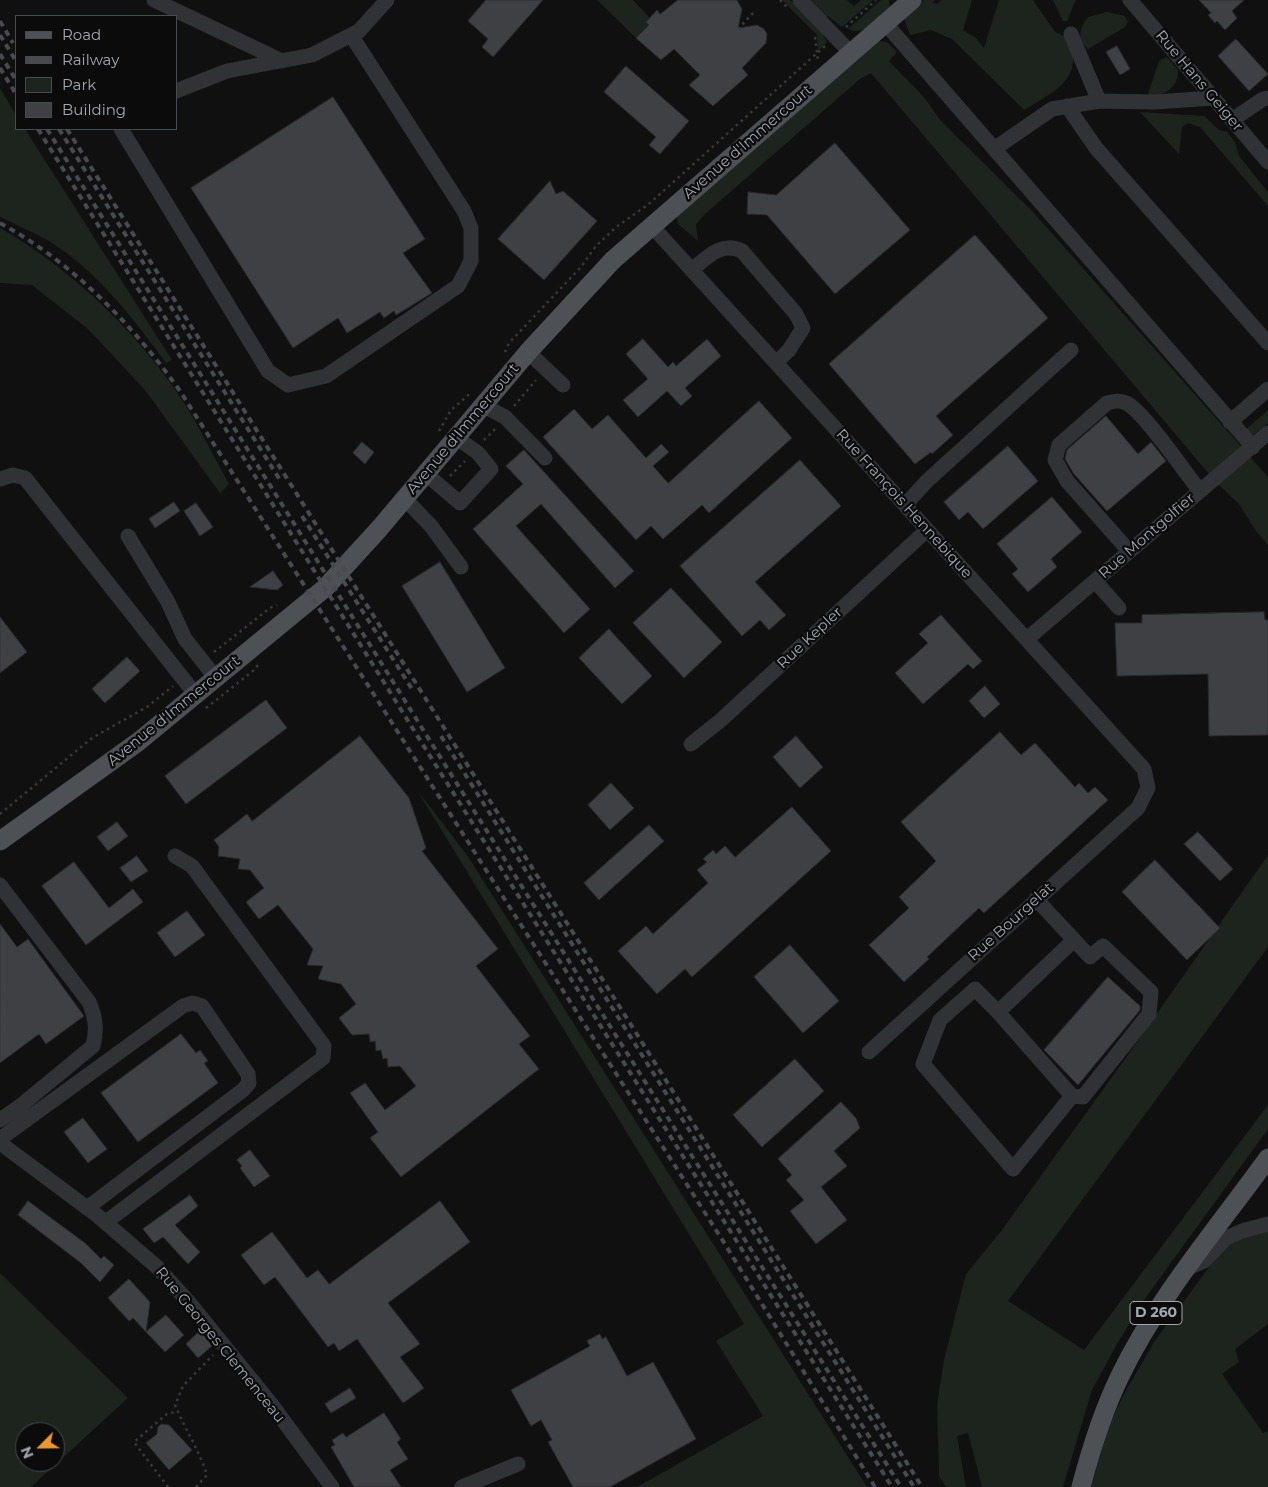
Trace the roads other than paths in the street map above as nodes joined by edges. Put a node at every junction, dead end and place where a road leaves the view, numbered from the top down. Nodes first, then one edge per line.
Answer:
1 (154, 0) edge
2 (387, 0) edge
3 (800, 0) edge
4 (1130, 0) edge
5 (910, 1) edge
6 (885, 23) junction
7 (1071, 34) dead end
8 (351, 35) junction
9 (850, 52) junction
10 (282, 61) junction
11 (178, 90) edge
12 (1214, 98) junction
13 (1268, 98) edge
14 (1099, 101) junction
15 (1067, 106) junction
16 (1232, 120) junction
17 (121, 130) edge
18 (994, 149) junction
19 (1268, 162) edge
20 (645, 219) junction
21 (692, 270) junction
22 (1268, 343) edge
23 (1071, 350) dead end
24 (528, 352) junction
25 (776, 363) junction
26 (563, 385) dead end
27 (1268, 389) edge
28 (484, 406) junction
29 (1230, 422) junction
30 (1268, 434) edge
31 (457, 438) junction
32 (1252, 447) junction
33 (545, 458) dead end
34 (426, 474) junction
35 (0, 480) edge
36 (1200, 491) junction
37 (405, 499) junction
38 (905, 505) junction
39 (928, 530) junction
40 (128, 536) dead end
41 (1129, 551) junction
42 (460, 567) dead end
43 (1095, 581) junction
44 (1119, 608) dead end
45 (1027, 639) junction
46 (216, 678) junction
47 (196, 695) junction
48 (691, 744) dead end
49 (1148, 788) joint
50 (0, 841) edge
51 (175, 856) dead end
52 (0, 885) edge
53 (1036, 899) junction
54 (1074, 940) junction
55 (998, 1012) junction
56 (869, 1052) dead end
57 (1072, 1096) junction
58 (0, 1120) edge
59 (0, 1139) edge
60 (0, 1143) edge
61 (1268, 1158) edge
62 (87, 1208) junction
63 (106, 1222) junction
64 (1268, 1224) edge
65 (1185, 1269) junction
66 (518, 1464) dead end
67 (332, 1487) edge
68 (462, 1487) edge
69 (1081, 1487) edge

1 - 10 street
2 - 8 street
3 - 9 street
4 - 12 street, Rue Hans Geiger
5 - 6 main road, Avenue d'Immercourt
6 - 9 main road, Avenue d'Immercourt
6 - 18 street
7 - 14 street
8 - 10 street
8 - 17 street
9 - 20 main road, Avenue d'Immercourt
10 - 11 street
12 - 14 street
12 - 16 street, Rue Hans Geiger
13 - 16 street
14 - 15 street
15 - 18 street
15 - 22 street
16 - 19 street, Rue Hans Geiger
18 - 29 street
20 - 21 street, Rue François Hennebique
20 - 24 main road, Avenue d'Immercourt
21 - 25 street, Rue François Hennebique
21 - 25 street
23 - 38 street
24 - 26 street
24 - 28 main road, Avenue d'Immercourt
25 - 38 street, Rue François Hennebique
27 - 29 street
28 - 31 main road, Avenue d'Immercourt
28 - 33 street
29 - 32 street
30 - 32 street, Rue Montgolfier
31 - 34 main road, Avenue d'Immercourt
31 - 34 street
32 - 36 street, Rue Montgolfier
34 - 37 main road, Avenue d'Immercourt
35 - 47 street
36 - 41 street, Rue Montgolfier
36 - 41 street
37 - 42 street
37 - 46 main road, Avenue d'Immercourt
38 - 39 street, Rue François Hennebique
39 - 45 street, Rue François Hennebique
39 - 48 street, Rue Kepler
40 - 46 street
41 - 43 street, Rue Montgolfier
43 - 44 street
43 - 45 street, Rue Montgolfier
45 - 49 street, Rue François Hennebique
46 - 47 main road, Avenue d'Immercourt
47 - 50 main road, Avenue d'Immercourt
49 - 53 street, Rue Bourgelat
51 - 63 street
52 - 58 street
53 - 54 street
53 - 56 street, Rue Bourgelat
54 - 55 street
54 - 57 street
55 - 57 street
55 - 57 street
59 - 62 street
60 - 62 street, Rue Georges Clemenceau
61 - 65 main road, D 260
62 - 63 street, Rue Georges Clemenceau
63 - 67 street, Rue Georges Clemenceau
64 - 65 street
65 - 69 main road, D 260
66 - 68 street

